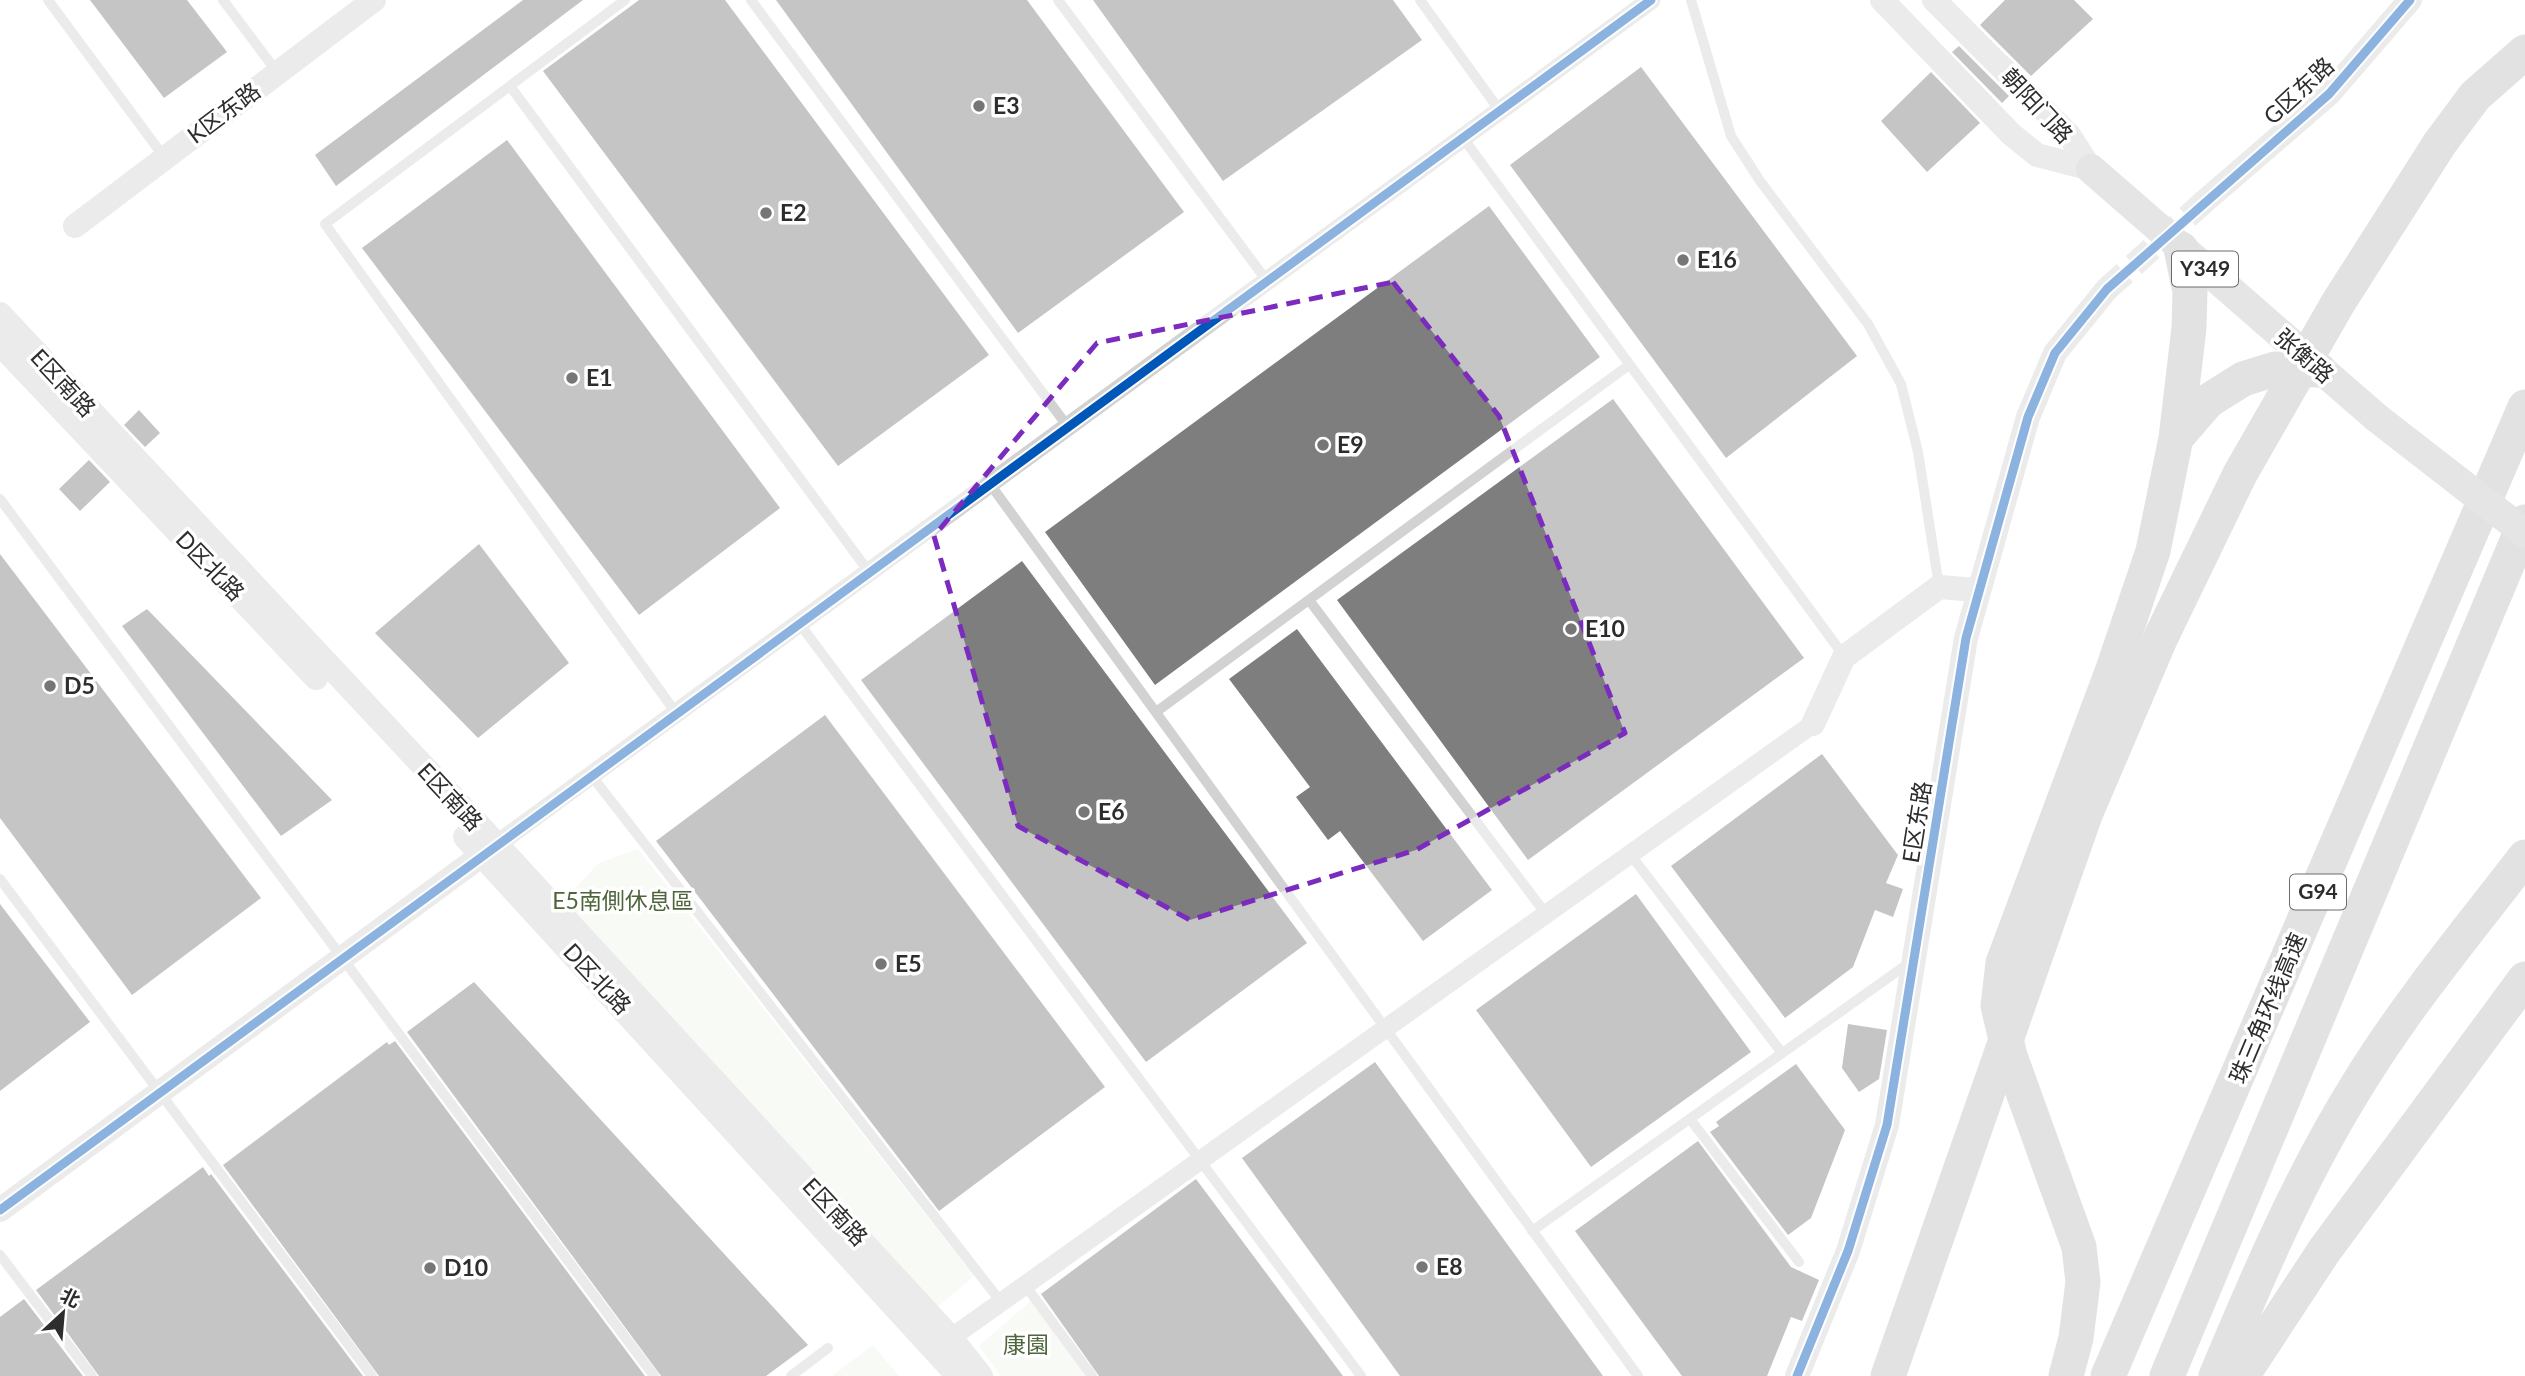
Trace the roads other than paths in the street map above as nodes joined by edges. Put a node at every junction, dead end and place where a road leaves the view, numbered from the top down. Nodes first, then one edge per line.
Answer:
1 (48, 0) edge
2 (223, 0) edge
3 (374, 0) edge
4 (625, 0) edge
5 (751, 0) edge
6 (1058, 0) edge
7 (1420, 0) edge
8 (1651, 0) edge
9 (1690, 0) edge
10 (1882, 0) edge
11 (1934, 0) edge
12 (2410, 0) edge
13 (2525, 52) edge
14 (277, 73) junction
15 (510, 86) junction
16 (1500, 111) junction
17 (1462, 138) junction
18 (164, 158) junction
19 (2091, 169) junction
20 (2205, 201) tunnel mouth
21 (75, 226) dead end
22 (2181, 248) junction
23 (1267, 281) junction
24 (2107, 289) tunnel mouth
25 (0, 314) edge
26 (0, 344) edge
27 (1629, 365) junction
28 (2319, 370) junction
29 (2525, 407) edge
30 (1068, 427) junction
31 (2176, 438) junction
32 (990, 484) junction
33 (0, 499) edge
34 (2525, 523) edge
35 (2525, 533) edge
36 (869, 572) junction
37 (1939, 587) junction
38 (1978, 590) junction
39 (1309, 600) junction
40 (799, 623) junction
41 (1844, 657) junction
42 (1156, 712) junction
43 (676, 713) junction
44 (1812, 724) joint
45 (591, 775) junction
46 (488, 850) junction
47 (1630, 854) junction
48 (2525, 857) edge
49 (0, 879) edge
50 (1546, 914) junction
51 (342, 958) junction
52 (1915, 958) junction
53 (2525, 979) edge
54 (1385, 1028) junction
55 (1782, 1053) junction
56 (160, 1092) junction
57 (1690, 1119) junction
58 (1200, 1160) junction
59 (0, 1210) edge
60 (1532, 1231) junction
61 (0, 1255) edge
62 (1799, 1262) dead end
63 (1024, 1285) junction
64 (1001, 1302) junction
65 (943, 1343) junction
66 (828, 1348) dead end
67 (92, 1376) edge
68 (372, 1376) edge
69 (654, 1376) edge
70 (791, 1376) edge
71 (958, 1376) edge
72 (981, 1376) edge
73 (1092, 1376) edge
74 (1361, 1376) edge
75 (1637, 1376) edge
76 (1797, 1376) edge
77 (1888, 1376) edge
78 (2066, 1376) edge
79 (2108, 1376) edge
80 (2167, 1376) edge
81 (2216, 1376) edge
82 (2242, 1376) edge

1 - 18 lane
2 - 14 lane
3 - 14 street, K区东路
4 - 15 lane
5 - 30 lane
6 - 23 lane
7 - 16 lane
8 - 16 street
9 - 37 lane
10 - 19 street, 朝阳门路
11 - 19 street, 朝阳门路
12 - 20 street, G区东路
13 - 77 highway, bridge
14 - 18 street, K区东路
15 - 36 lane
15 - 43 lane
16 - 17 street
17 - 23 street
17 - 27 lane
18 - 21 street, K区东路
19 - 22 main road, 张衡路 / Y349
22 - 28 main road, 张衡路 / Y349
22 - 31 highway
23 - 30 street
24 - 38 street, E区东路
25 - 46 street, E区南路
26 - 46 street, D区北路
27 - 39 lane
27 - 41 lane
28 - 31 highway
28 - 35 main road, 张衡路, bridge
29 - 79 highway, 珠三角环线高速 / G94
30 - 32 street
31 - 78 highway
32 - 36 street
32 - 42 lane
33 - 51 lane
34 - 80 highway, G94
36 - 40 street
37 - 38 street
37 - 41 street
38 - 52 street, E区东路
39 - 42 lane
39 - 50 lane
40 - 43 street
40 - 58 lane
41 - 44 street
42 - 54 lane
43 - 45 street
44 - 47 street
45 - 46 street
45 - 64 lane
46 - 51 street
46 - 65 street, E区南路
47 - 50 street
47 - 55 lane
48 - 81 highway
49 - 56 lane
50 - 54 street
51 - 56 street
51 - 69 lane
52 - 55 lane
52 - 76 street, E区东路
53 - 82 highway
54 - 58 street
54 - 60 lane
55 - 57 lane
56 - 59 street
56 - 68 lane
57 - 60 lane
57 - 62 lane
58 - 63 street
58 - 74 lane
60 - 75 lane
61 - 67 lane
63 - 64 street
63 - 73 lane
64 - 65 street
65 - 71 street
65 - 72 street, E区南路
66 - 70 lane

